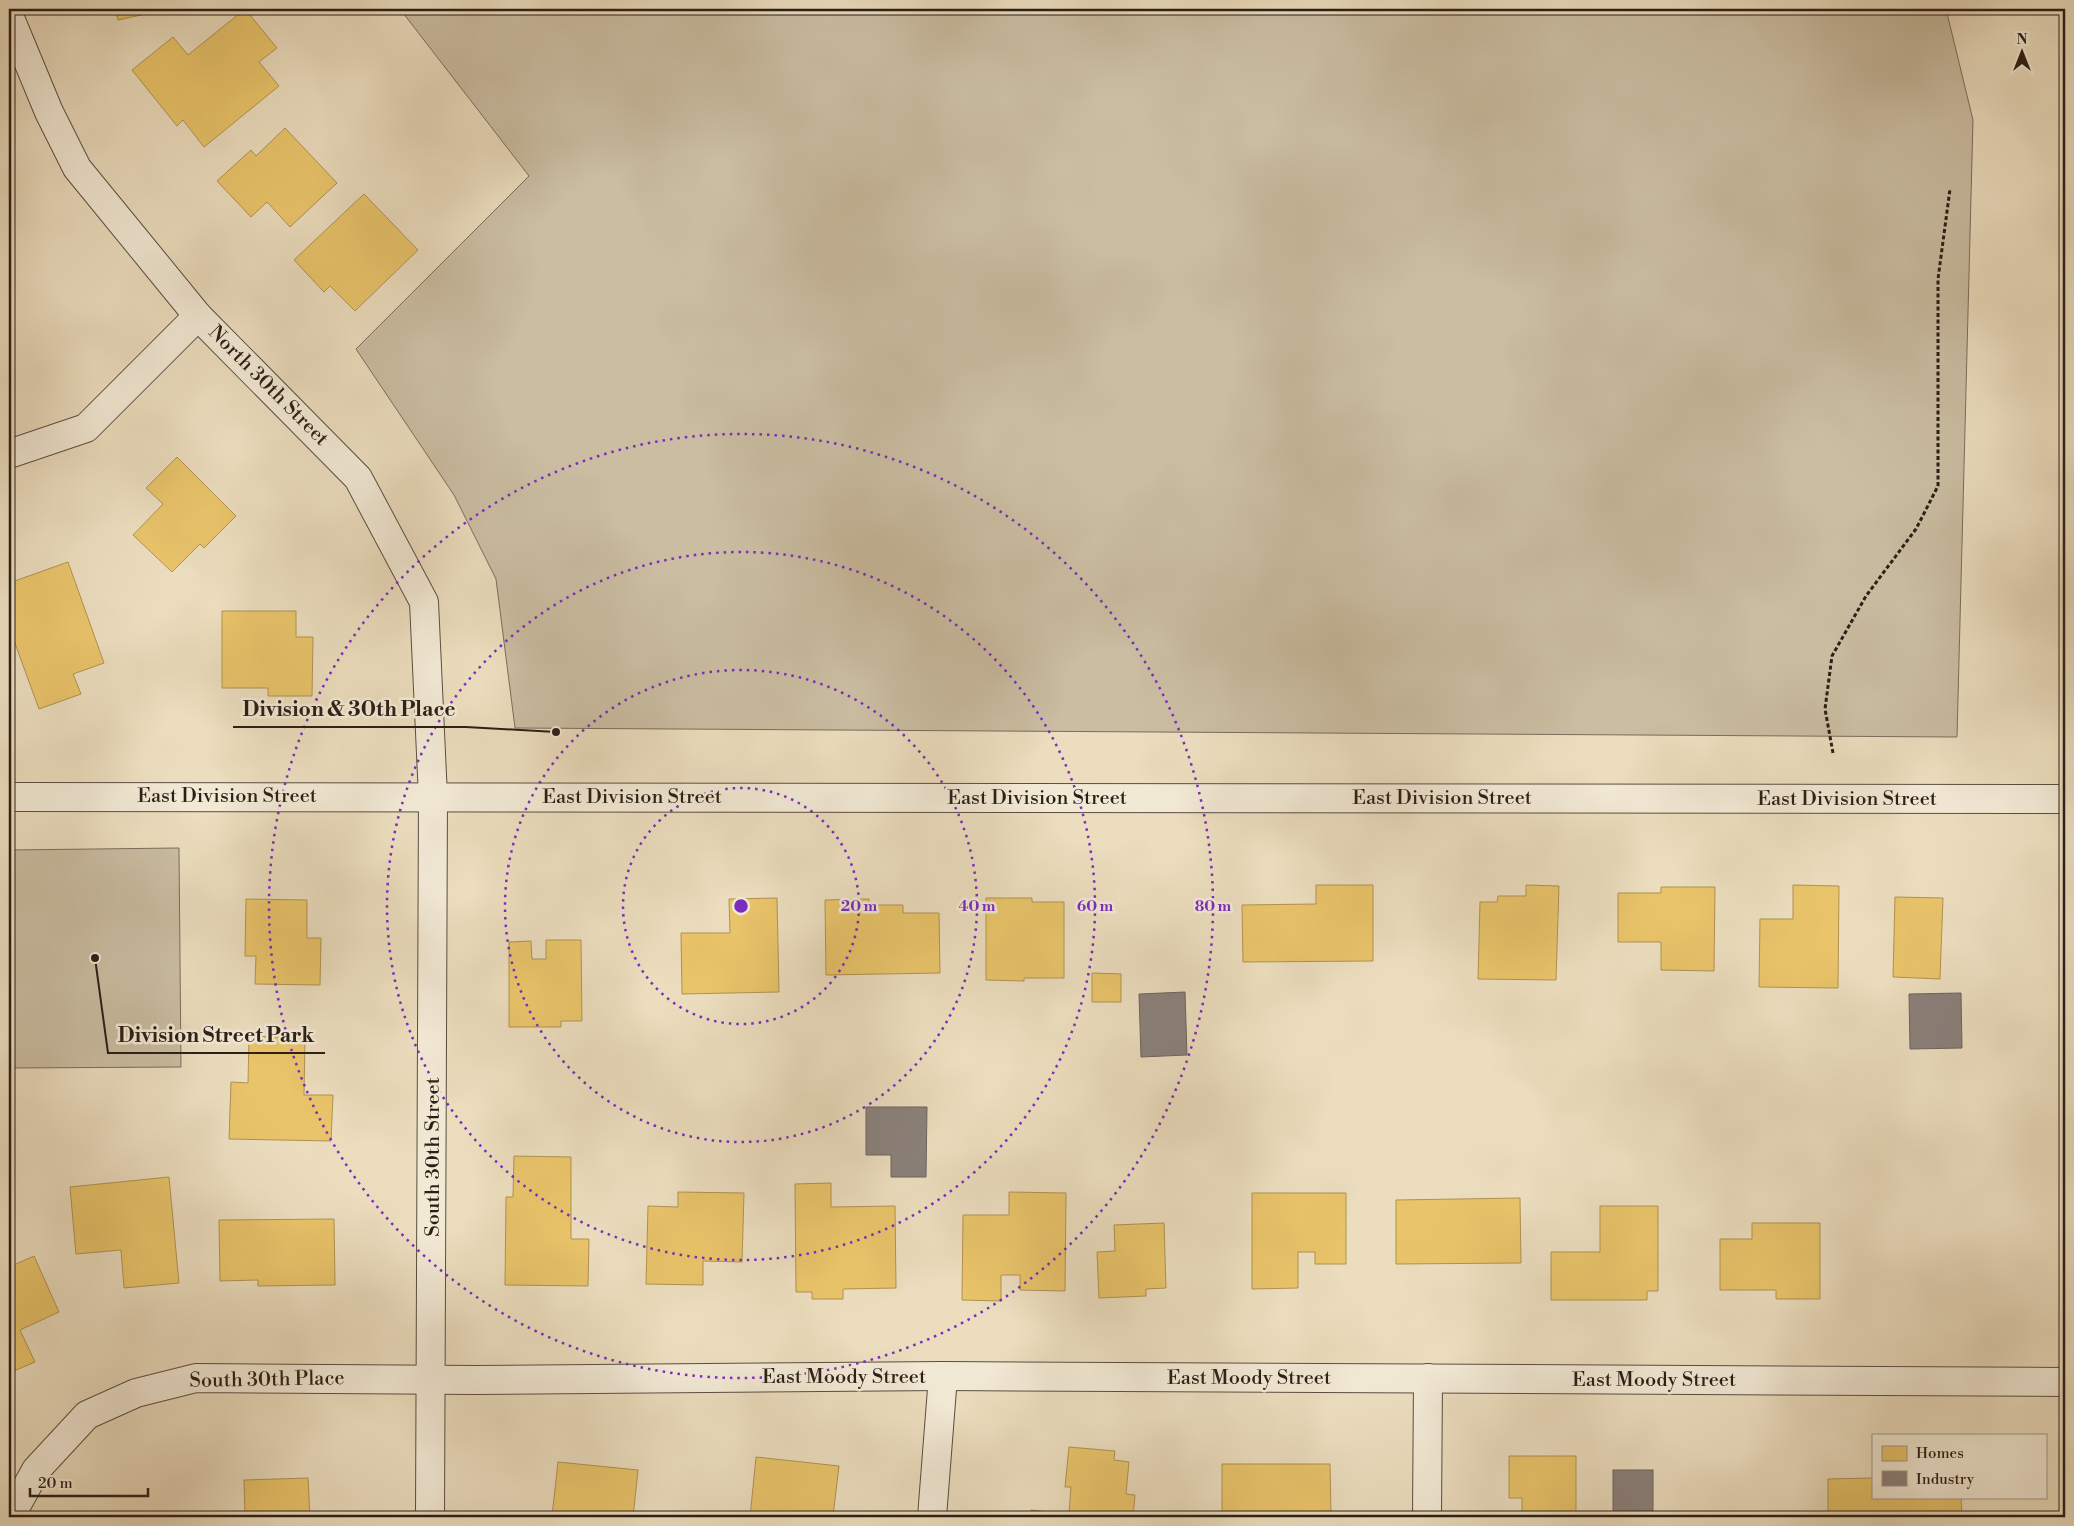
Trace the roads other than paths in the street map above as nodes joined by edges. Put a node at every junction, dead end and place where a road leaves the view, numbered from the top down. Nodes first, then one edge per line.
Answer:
1 (9, 9) edge
2 (198, 316) junction
3 (9, 454) edge
4 (9, 797) edge
5 (433, 797) junction
6 (2065, 799) edge
7 (942, 1376) junction
8 (1428, 1378) junction
9 (432, 1379) junction
10 (2065, 1382) edge
11 (10, 1517) edge
12 (430, 1517) edge
13 (932, 1517) edge
14 (1426, 1517) edge

1 - 2 street, North 30th Street
2 - 3 street
2 - 5 street, North 30th Street
4 - 5 street, East Division Street
5 - 6 street, East Division Street
5 - 9 street, South 30th Street
7 - 8 street, East Moody Street
7 - 9 street, East Moody Street
7 - 13 street
8 - 10 street, East Moody Street
8 - 14 street
9 - 11 street, South 30th Place
9 - 12 street, South 30th Street

